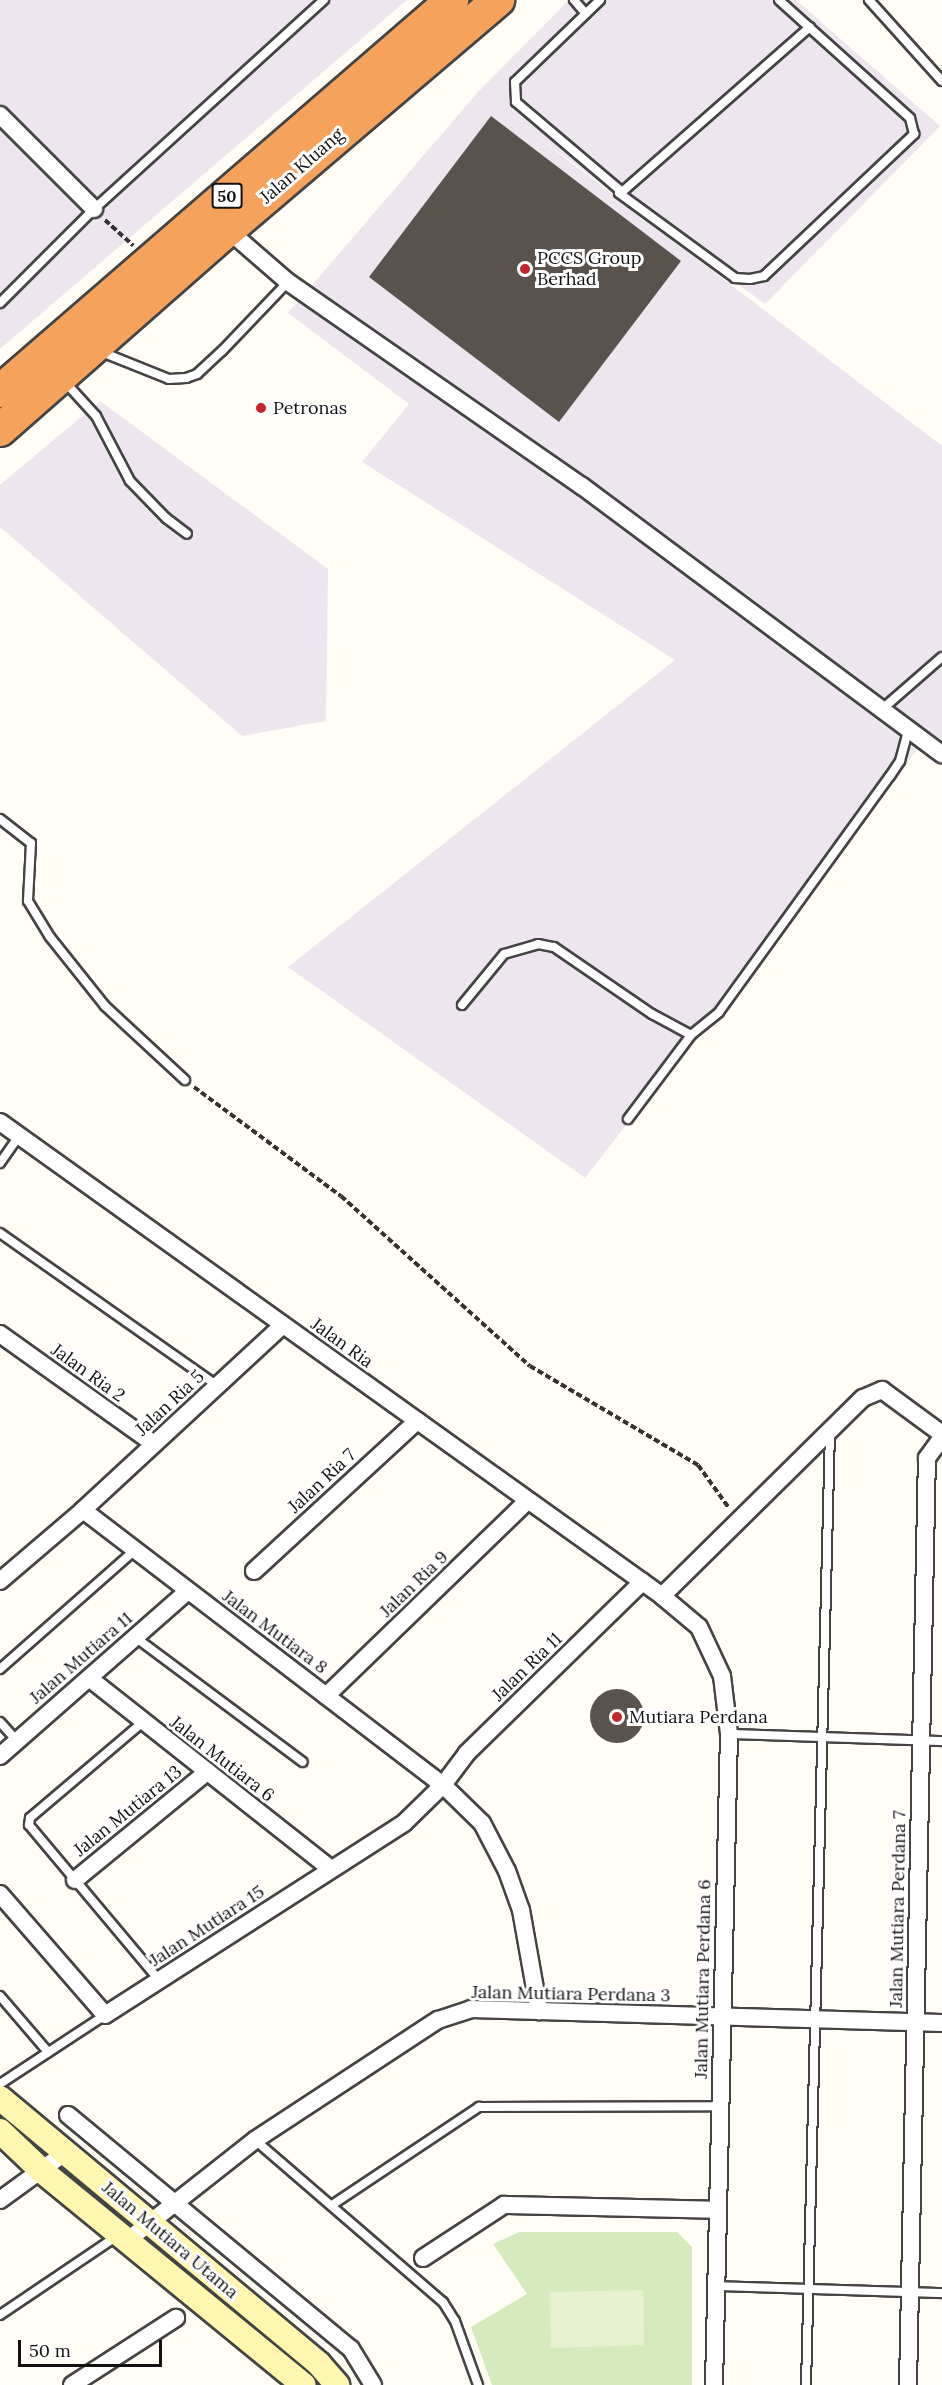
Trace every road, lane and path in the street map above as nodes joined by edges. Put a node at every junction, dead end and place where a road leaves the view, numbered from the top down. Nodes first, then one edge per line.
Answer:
1 (324, 0) edge
2 (452, 0) edge
3 (498, 0) edge
4 (574, 0) edge
5 (600, 0) edge
6 (779, 0) edge
7 (869, 0) edge
8 (586, 14) junction
9 (810, 27) junction
10 (942, 81) edge
11 (0, 115) edge
12 (622, 192) junction
13 (94, 208) junction
14 (228, 230) junction
15 (151, 262) junction
16 (288, 282) junction
17 (0, 303) edge
18 (94, 348) junction
19 (61, 377) junction
20 (0, 391) edge
21 (0, 430) edge
22 (187, 534) dead end
23 (942, 657) edge
24 (880, 711) junction
25 (908, 732) junction
26 (942, 754) edge
27 (0, 819) edge
28 (462, 1005) dead end
29 (691, 1035) junction
30 (184, 1080) joint
31 (628, 1119) dead end
32 (0, 1122) edge
33 (20, 1136) junction
34 (0, 1163) edge
35 (0, 1233) edge
36 (283, 1325) junction
37 (0, 1334) edge
38 (218, 1386) junction
39 (417, 1421) junction
40 (831, 1430) junction
41 (942, 1436) edge
42 (154, 1444) junction
43 (528, 1500) junction
44 (83, 1510) junction
45 (738, 1520) junction
46 (135, 1550) junction
47 (254, 1571) dead end
48 (0, 1581) edge
49 (642, 1582) junction
50 (188, 1591) junction
51 (662, 1596) junction
52 (135, 1637) junction
53 (0, 1669) edge
54 (89, 1678) junction
55 (326, 1696) junction
56 (0, 1722) edge
57 (143, 1722) junction
58 (729, 1734) junction
59 (822, 1737) junction
60 (921, 1740) junction
61 (17, 1741) junction
62 (942, 1741) edge
63 (0, 1755) edge
64 (303, 1762) dead end
65 (207, 1772) junction
66 (443, 1785) junction
67 (331, 1869) junction
68 (75, 1880) junction
69 (0, 1894) edge
70 (159, 1980) junction
71 (0, 1996) edge
72 (539, 2011) junction
73 (105, 2015) junction
74 (722, 2016) junction
75 (814, 2019) junction
76 (916, 2022) junction
77 (942, 2023) edge
78 (48, 2052) junction
79 (0, 2084) edge
80 (0, 2098) edge
81 (720, 2106) junction
82 (68, 2115) dead end
83 (0, 2132) edge
84 (255, 2140) junction
85 (66, 2152) junction
86 (42, 2171) junction
87 (0, 2200) edge
88 (174, 2204) junction
89 (332, 2205) junction
90 (717, 2210) junction
91 (148, 2224) junction
92 (124, 2237) junction
93 (423, 2258) dead end
94 (716, 2286) junction
95 (806, 2289) junction
96 (910, 2292) junction
97 (942, 2293) edge
98 (0, 2315) edge
99 (176, 2318) dead end
100 (72, 2385) edge
101 (303, 2385) edge
102 (337, 2385) edge
103 (373, 2385) edge
104 (478, 2385) edge
105 (714, 2385) edge
106 (807, 2385) edge
107 (908, 2385) edge

1 - 13 lane
2 - 15 highway, Jalan Kluang / 50
3 - 14 highway, Jalan Kluang / 50
4 - 8 lane
5 - 8 lane
6 - 9 lane
7 - 10 lane
8 - 12 lane
9 - 12 lane
9 - 12 lane
11 - 13 street
13 - 15 path
13 - 17 lane
14 - 16 street
14 - 18 highway, Jalan Kluang / 50
15 - 20 highway, Jalan Kluang / 50
16 - 18 lane
16 - 24 street
18 - 19 highway, Jalan Kluang / 50
19 - 21 highway, Jalan Kluang / 50
19 - 22 lane
23 - 24 lane
24 - 25 street
25 - 26 street
25 - 29 lane
27 - 30 lane
28 - 29 lane
29 - 31 lane
30 - 45 path
32 - 33 street, Jalan Ria
33 - 34 lane
33 - 36 street, Jalan Ria
35 - 38 lane
36 - 38 street, Jalan Ria 5
36 - 39 street, Jalan Ria
37 - 42 street, Jalan Ria 2
38 - 42 street, Jalan Ria 5
39 - 43 street, Jalan Ria
39 - 47 street, Jalan Ria 7
40 - 41 street
40 - 45 street
40 - 59 lane
41 - 60 street, Jalan Mutiara Perdana 7
42 - 44 street, Jalan Ria 5
43 - 49 street, Jalan Ria
43 - 55 street, Jalan Ria 9
44 - 46 street, Jalan Mutiara 8
44 - 48 street, Jalan Ria 5
45 - 51 street
46 - 50 street, Jalan Mutiara 8
46 - 53 lane
49 - 51 street, Jalan Ria
49 - 66 street, Jalan Ria 11
50 - 52 street, Jalan Mutiara 11
50 - 55 street, Jalan Mutiara 8
51 - 58 street, Jalan Mutiara Perdana 6
52 - 54 street, Jalan Mutiara 11
52 - 64 lane
54 - 57 street, Jalan Mutiara 6
54 - 61 street, Jalan Mutiara 11
55 - 66 street, Jalan Mutiara 8
56 - 61 lane
57 - 65 street, Jalan Mutiara 6
57 - 68 lane
58 - 59 lane
58 - 74 street, Jalan Mutiara Perdana 6
59 - 60 lane
59 - 75 lane
60 - 62 lane
60 - 76 street, Jalan Mutiara Perdana 7
61 - 63 street, Jalan Mutiara 11
65 - 67 street, Jalan Mutiara 6
65 - 68 street, Jalan Mutiara 13
66 - 67 street, Jalan Ria 11
66 - 72 street, Jalan Mutiara 8
67 - 70 street, Jalan Mutiara 15
68 - 70 lane
69 - 73 street
70 - 73 street, Jalan Mutiara 15
71 - 78 lane
72 - 74 street, Jalan Mutiara Perdana 3
72 - 84 street, Jalan Mutiara Perdana 3
73 - 78 lane
74 - 75 street, Jalan Mutiara Perdana 3
74 - 81 street, Jalan Mutiara Perdana 6
75 - 76 street, Jalan Mutiara Perdana 3
75 - 95 lane
76 - 77 street, Jalan Mutiara Perdana 3
76 - 96 street, Jalan Mutiara Perdana 7
78 - 79 lane
80 - 85 street, Jalan Mutiara Utama
81 - 89 lane
81 - 90 street, Jalan Mutiara Perdana 6
82 - 88 street
83 - 86 street, Jalan Mutiara Utama
84 - 88 street, Jalan Mutiara Perdana 3
84 - 89 lane
85 - 86 street
85 - 91 street, Jalan Mutiara Utama
86 - 87 street
86 - 92 street, Jalan Mutiara Utama
88 - 91 street, Jalan Mutiara Perdana 3
88 - 103 street
89 - 104 lane
90 - 93 street
90 - 94 street, Jalan Mutiara Perdana 6
91 - 92 street, Jalan Mutiara Perdana 3
91 - 102 street, Jalan Mutiara Utama
92 - 98 lane
92 - 101 street, Jalan Mutiara Utama
94 - 95 lane
94 - 105 street, Jalan Mutiara Perdana 6
95 - 96 lane
95 - 106 lane
96 - 97 lane
96 - 107 street, Jalan Mutiara Perdana 7
99 - 100 street

